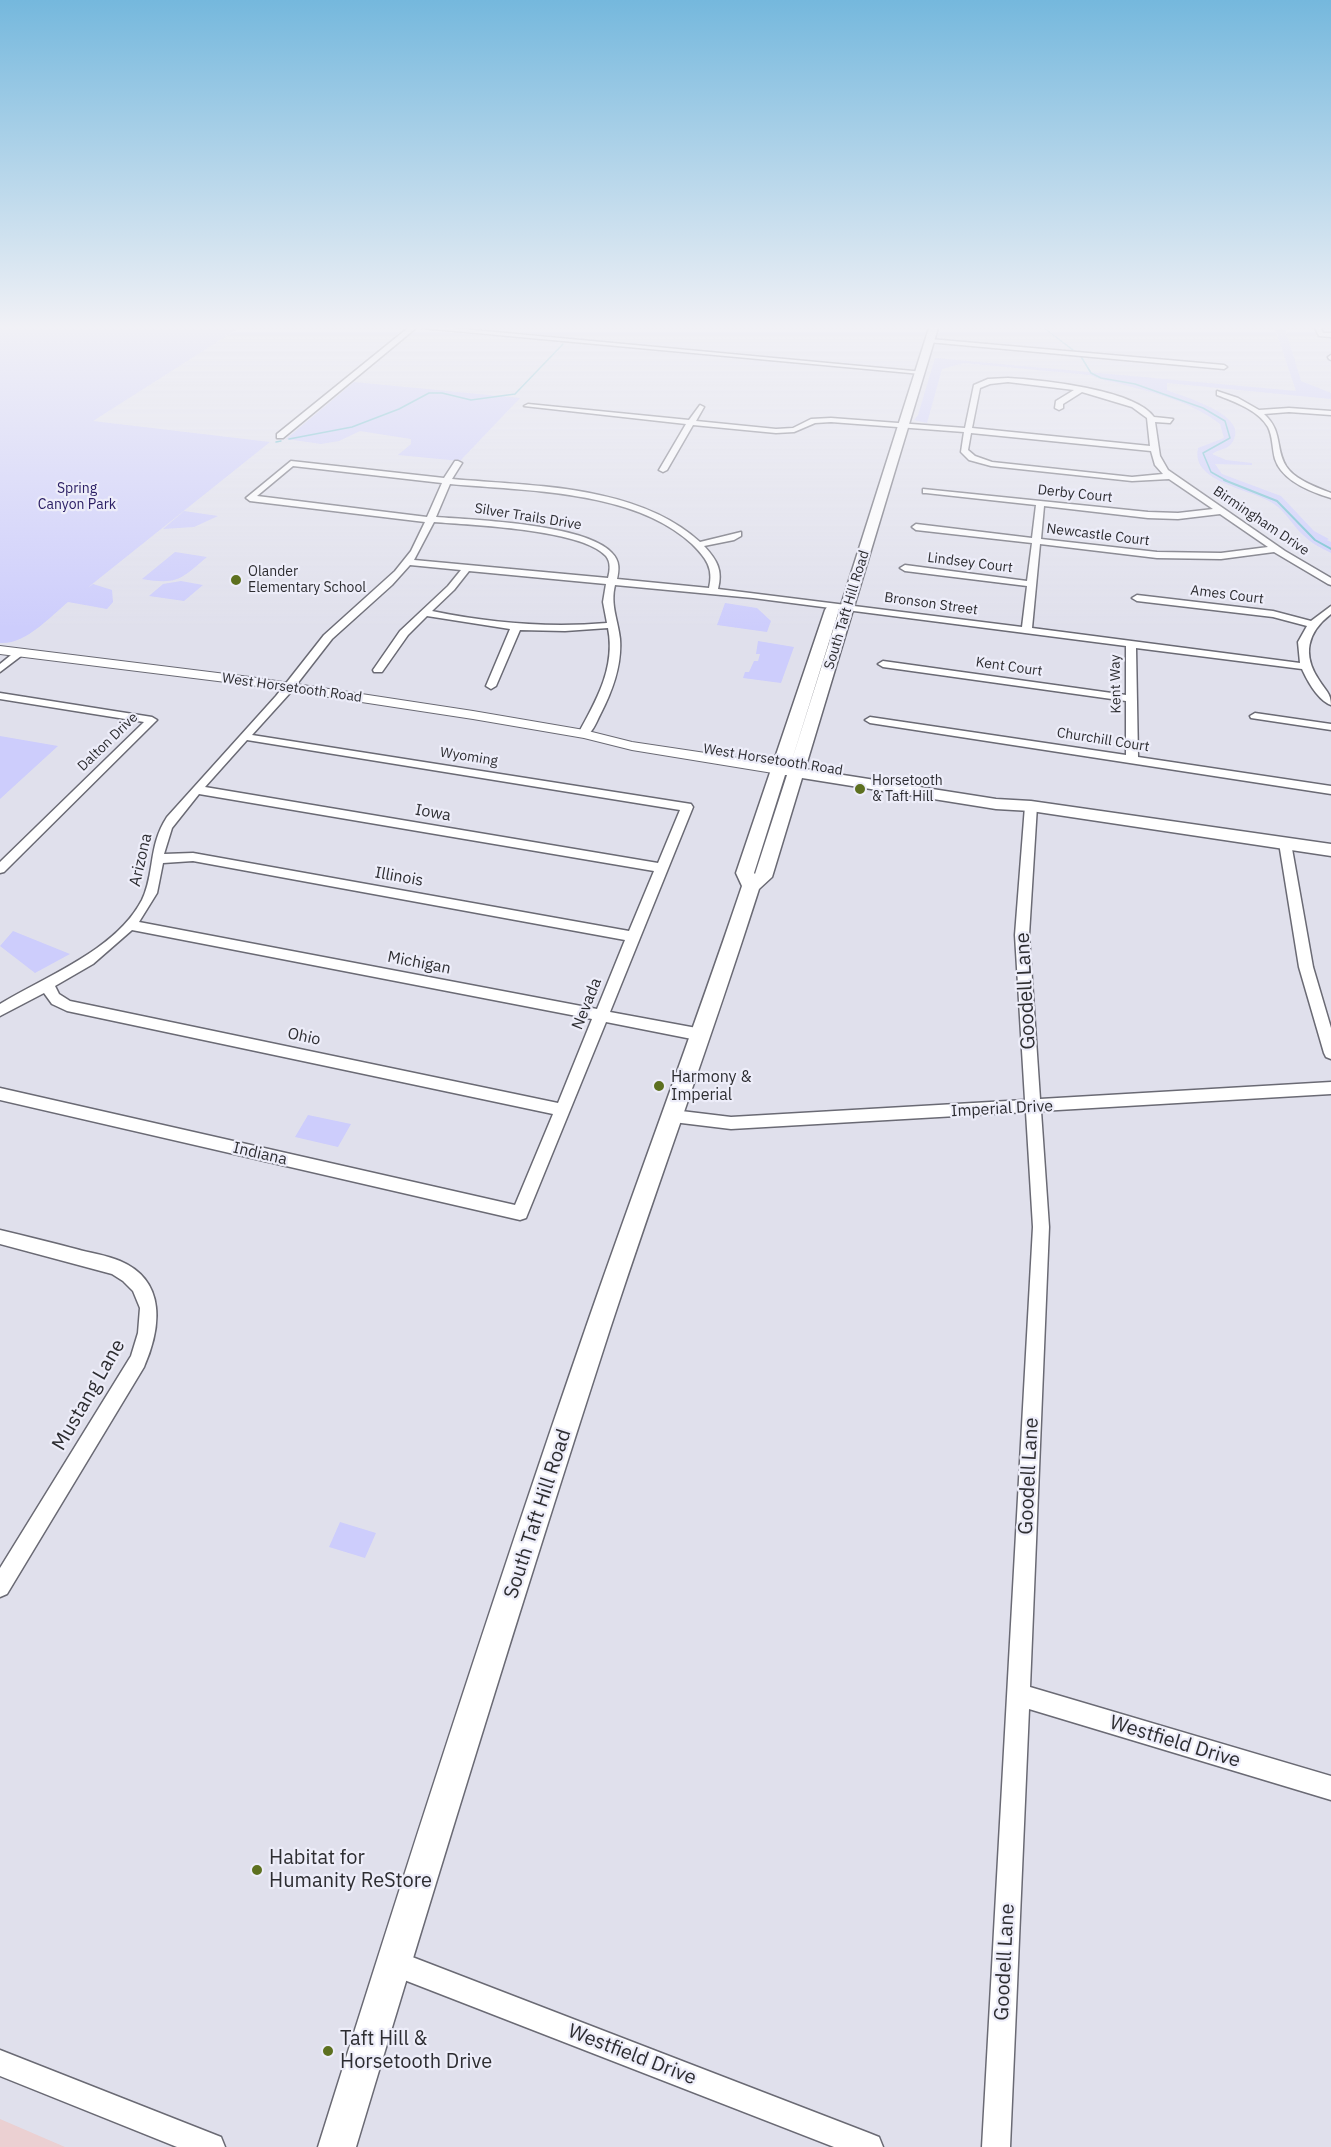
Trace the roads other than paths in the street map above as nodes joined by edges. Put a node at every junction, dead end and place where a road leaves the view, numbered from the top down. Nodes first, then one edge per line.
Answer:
1 (290, 428) edge
2 (688, 428) edge
3 (754, 428) edge
4 (798, 428) edge
5 (897, 428) edge
6 (897, 428) edge
7 (943, 428) edge
8 (1152, 428) edge
9 (1272, 428) edge
10 (968, 430) junction
11 (280, 436) dead end
12 (1154, 449) junction
13 (458, 463) dead end
14 (1268, 465) dead end
15 (1282, 467) junction
16 (663, 470) dead end
17 (1170, 476) junction
18 (446, 480) junction
19 (926, 491) dead end
20 (1331, 496) edge
21 (1040, 504) junction
22 (1221, 511) junction
23 (430, 520) junction
24 (916, 527) dead end
25 (738, 534) dead end
26 (1036, 542) junction
27 (698, 545) junction
28 (1276, 549) junction
29 (408, 562) junction
30 (905, 568) dead end
31 (466, 569) junction
32 (844, 571) dead end
33 (612, 582) junction
34 (1331, 582) edge
35 (1032, 584) junction
36 (713, 590) junction
37 (1137, 598) dead end
38 (835, 599) junction
39 (848, 606) junction
40 (1331, 609) edge
41 (425, 613) junction
42 (1312, 624) junction
43 (613, 625) junction
44 (516, 627) junction
45 (1027, 630) junction
46 (1131, 644) junction
47 (0, 650) edge
48 (20, 653) junction
49 (883, 664) dead end
50 (1307, 668) junction
51 (0, 669) edge
52 (378, 670) dead end
53 (491, 686) dead end
54 (290, 687) junction
55 (0, 696) edge
56 (1131, 699) junction
57 (1331, 702) edge
58 (1255, 716) dead end
59 (870, 720) dead end
60 (1331, 727) edge
61 (584, 734) junction
62 (246, 737) junction
63 (1132, 759) junction
64 (789, 767) junction
65 (198, 790) junction
66 (1331, 790) edge
67 (1031, 806) junction
68 (687, 807) joint
69 (1285, 843) junction
70 (1331, 850) edge
71 (157, 859) junction
72 (662, 868) junction
73 (0, 869) edge
74 (128, 925) junction
75 (634, 937) junction
76 (48, 985) junction
77 (0, 1011) edge
78 (602, 1017) junction
79 (702, 1035) junction
80 (1331, 1053) edge
81 (1331, 1088) edge
82 (0, 1094) edge
83 (1033, 1107) junction
84 (563, 1110) junction
85 (673, 1116) junction
86 (520, 1213) joint
87 (0, 1237) edge
88 (0, 1587) edge
89 (1018, 1695) junction
90 (1331, 1788) edge
91 (394, 1963) junction
92 (0, 2063) edge
93 (211, 2147) edge
94 (337, 2147) edge
95 (869, 2147) edge
96 (996, 2147) edge

1 - 11 street
2 - 16 street
3 - 4 street
5 - 32 main road, South Taft Hill Road
6 - 39 main road, South Taft Hill Road
7 - 10 street
8 - 12 street, Birmingham Drive
9 - 15 street
10 - 12 street
10 - 17 street
12 - 17 street, Birmingham Drive
13 - 18 street, Arizona
14 - 15 street
15 - 20 street
17 - 22 street, Birmingham Drive
18 - 23 street, Arizona
18 - 23 street, Silver Trails Drive
18 - 27 street
19 - 21 street, Derby Court
21 - 22 street, Derby Court
21 - 26 street
22 - 28 street, Birmingham Drive
23 - 29 street, Arizona
23 - 33 street, Silver Trails Drive
24 - 26 street, Newcastle Court
25 - 27 street
26 - 28 street, Newcastle Court
26 - 35 street
27 - 36 street
28 - 34 street, Birmingham Drive
29 - 31 street, Bronson Street
29 - 54 street, Arizona
30 - 35 street, Lindsey Court
31 - 33 street, Bronson Street
31 - 41 street
33 - 36 street, Bronson Street
33 - 43 street, Silver Trails Drive
35 - 45 street
36 - 38 street, Bronson Street
37 - 42 street, Ames Court
38 - 39 street, Bronson Street
38 - 64 main road, South Taft Hill Road
39 - 45 street, Bronson Street
39 - 64 main road, South Taft Hill Road
40 - 42 street
41 - 44 street
41 - 52 street
42 - 50 street
43 - 44 street
43 - 61 street, Silver Trails Drive
44 - 53 street
45 - 46 street, Bronson Street
46 - 50 street, Bronson Street
46 - 56 street, Kent Way
47 - 48 street, West Horsetooth Road
48 - 51 street
48 - 54 street, West Horsetooth Road
49 - 56 street, Kent Court
50 - 57 street
54 - 61 street, West Horsetooth Road
54 - 62 street, Arizona
55 - 73 street, Dalton Drive
56 - 63 street, Kent Way
58 - 60 street
59 - 63 street, Churchill Court
61 - 64 street, West Horsetooth Road
62 - 65 street, Arizona
62 - 68 street, Wyoming
63 - 66 street, Churchill Court
64 - 67 main road, West Horsetooth Road
64 - 79 main road, South Taft Hill Road
65 - 71 street, Arizona
65 - 72 street, Iowa
67 - 69 main road, West Horsetooth Road
67 - 83 street, Goodell Lane
68 - 72 street, Nevada
69 - 70 main road, West Horsetooth Road
69 - 80 street
71 - 74 street, Arizona
71 - 75 street, Illinois
72 - 75 street, Nevada
74 - 76 street, Arizona
74 - 78 street, Michigan
75 - 78 street, Nevada
76 - 77 street, Arizona
76 - 84 street, Ohio
78 - 79 street, Michigan
78 - 84 street, Nevada
79 - 85 main road, South Taft Hill Road
81 - 83 street, Imperial Drive
82 - 86 street, Indiana
83 - 85 street, Imperial Drive
83 - 89 street, Goodell Lane
84 - 86 street, Nevada
85 - 91 main road, South Taft Hill Road
87 - 88 street, Mustang Lane
89 - 90 street, Westfield Drive
89 - 96 street, Goodell Lane
91 - 94 main road, South Taft Hill Road
91 - 95 street, Westfield Drive
92 - 93 street

